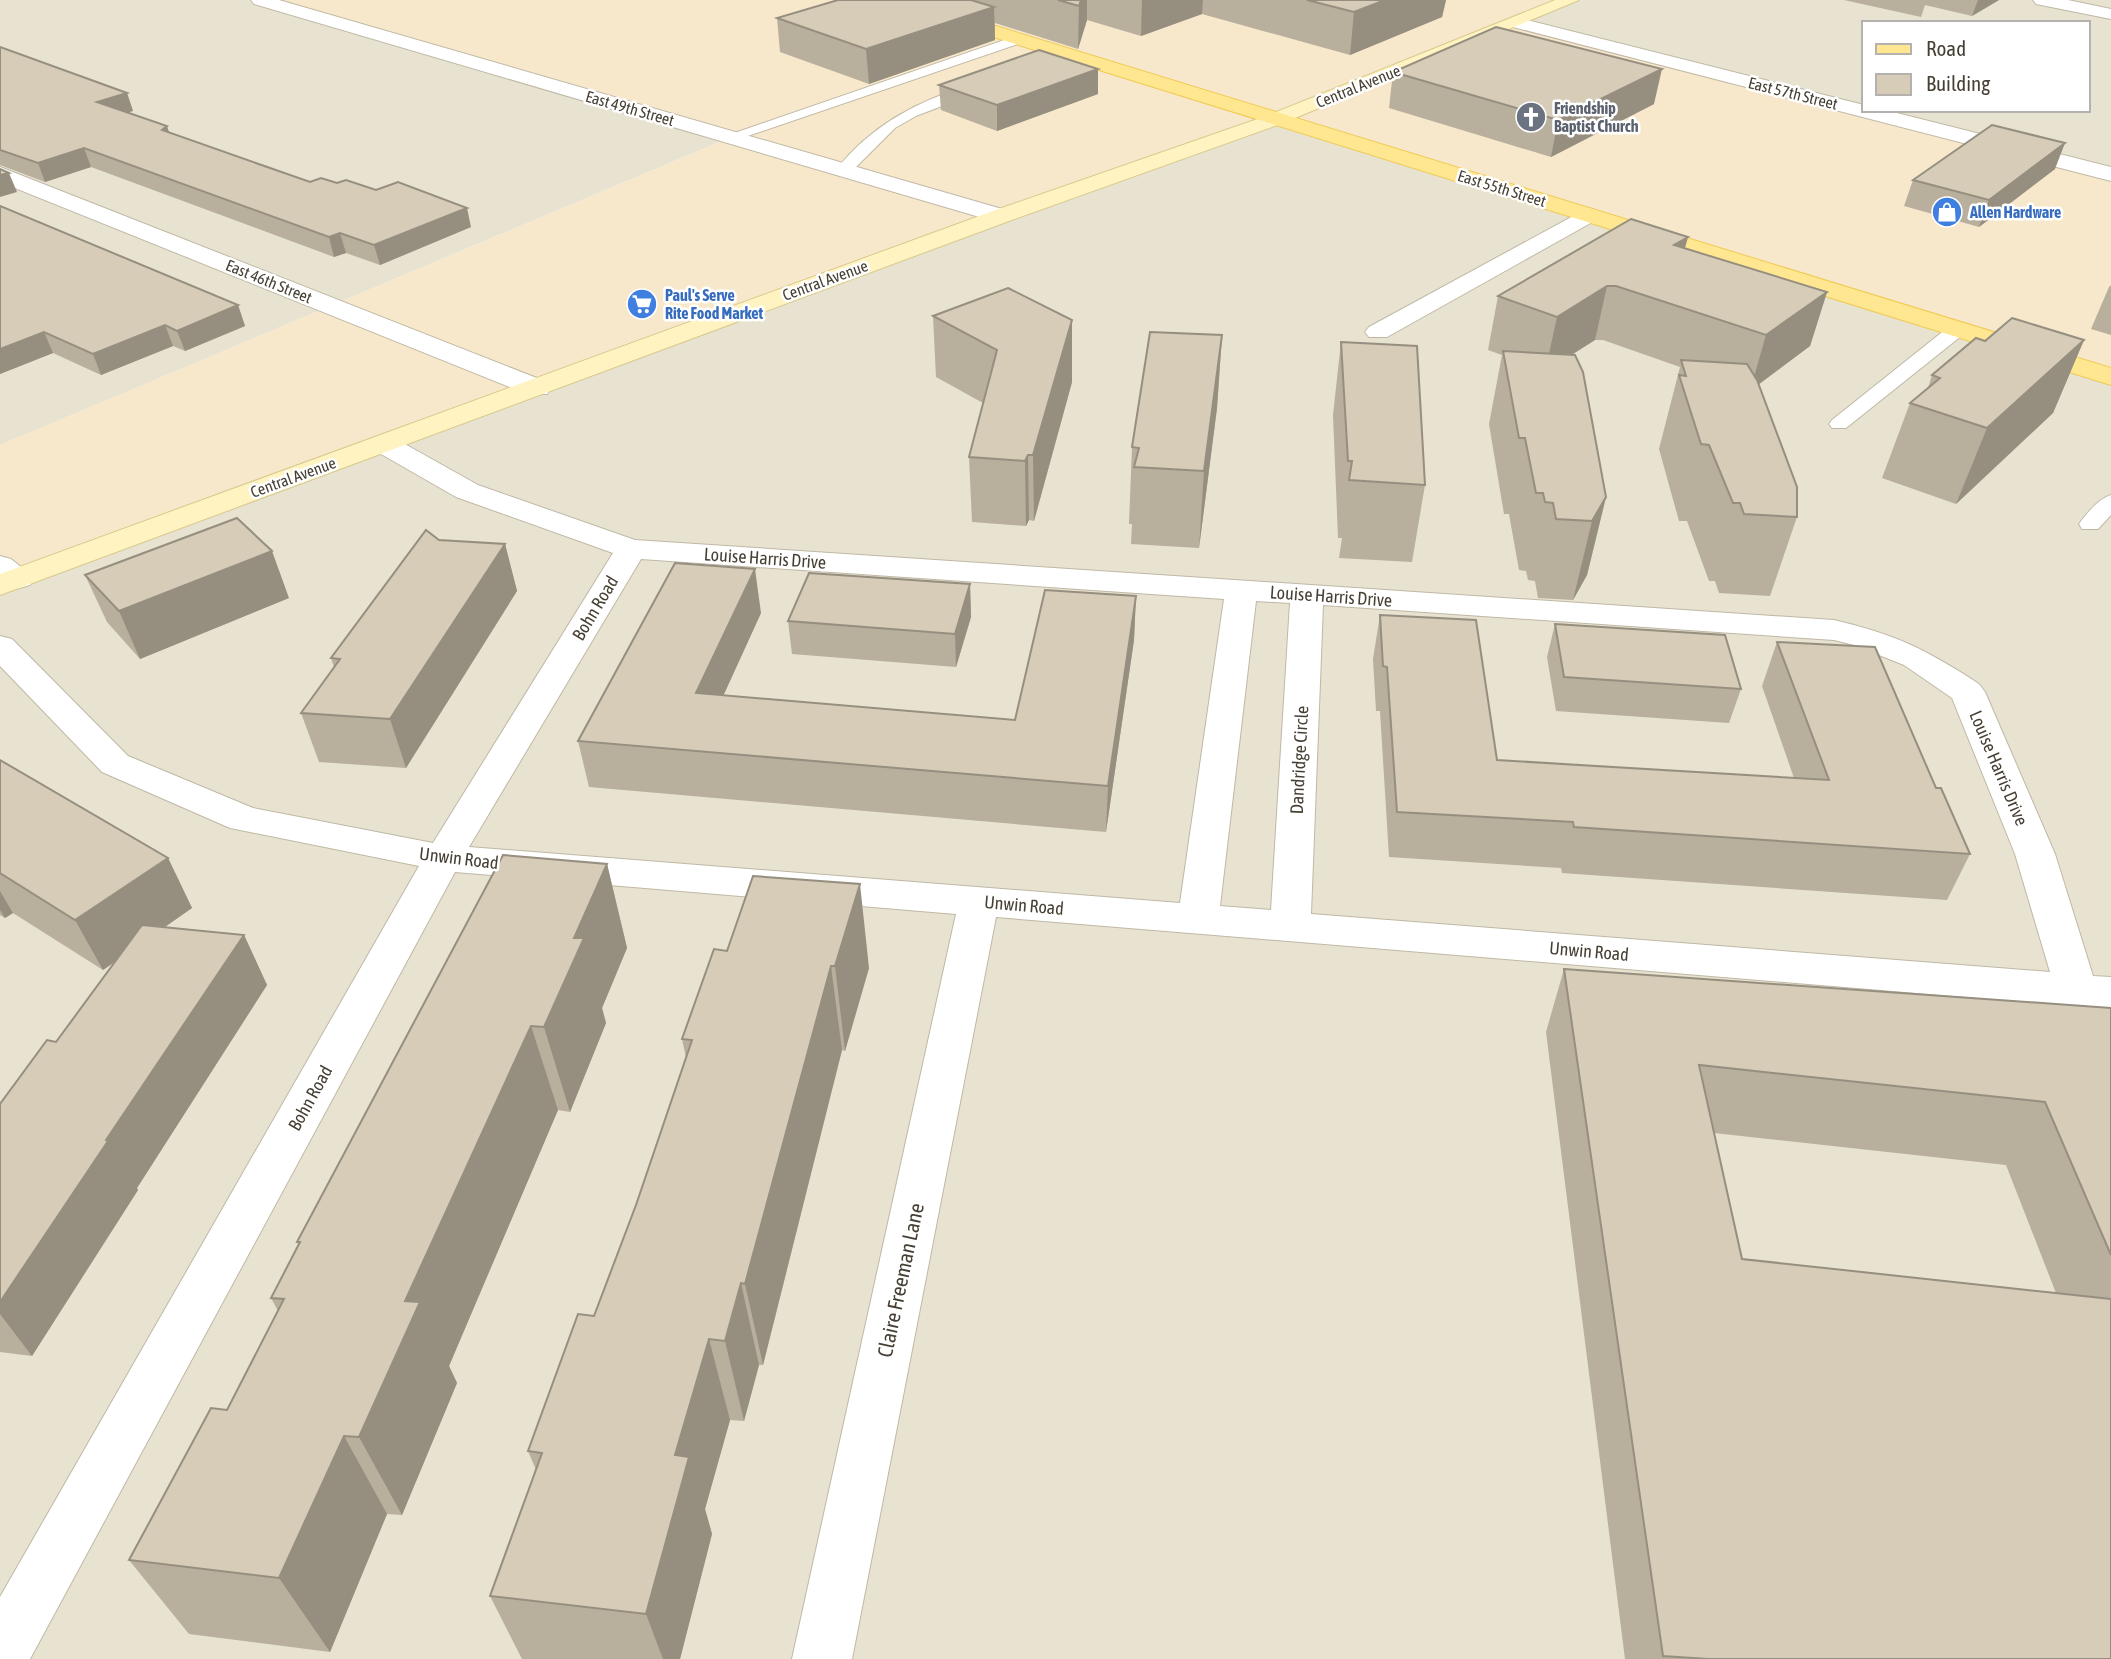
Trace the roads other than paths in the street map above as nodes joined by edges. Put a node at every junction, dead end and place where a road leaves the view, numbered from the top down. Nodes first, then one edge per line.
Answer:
1 (260, 0) edge
2 (1570, 0) edge
3 (2042, 0) edge
4 (903, 1) edge
5 (2111, 14) edge
6 (1515, 22) junction
7 (1019, 39) junction
8 (1075, 56) junction
9 (1049, 64) edge
10 (996, 81) edge
11 (1862, 110) edge
12 (1868, 112) edge
13 (1276, 119) junction
14 (731, 137) junction
15 (844, 170) junction
16 (0, 174) edge
17 (2111, 174) edge
18 (1588, 215) junction
19 (1001, 216) junction
20 (1958, 330) junction
21 (1378, 332) dead end
22 (2111, 377) edge
23 (537, 388) junction
24 (1839, 424) dead end
25 (384, 444) junction
26 (2111, 502) edge
27 (2090, 524) dead end
28 (631, 549) junction
29 (6, 576) edge
30 (1241, 590) junction
31 (1307, 594) junction
32 (0, 646) edge
33 (443, 859) junction
34 (979, 901) junction
35 (1198, 919) junction
36 (1290, 926) junction
37 (2094, 992) edge
38 (0, 1655) edge
39 (822, 1659) edge

1 - 14 street, East 49th Street
2 - 6 street, Central Avenue
3 - 5 street
4 - 7 main road, East 55th Street
6 - 11 street, East 57th Street
6 - 13 street, Central Avenue
7 - 8 main road, East 55th Street
7 - 14 lane
8 - 9 lane
8 - 13 main road, East 55th Street
10 - 15 lane
12 - 17 street, East 57th Street
13 - 18 main road, East 55th Street
13 - 19 street, Central Avenue
14 - 15 street, East 49th Street
15 - 19 street, East 49th Street
16 - 23 street, East 46th Street
18 - 20 main road, East 55th Street
18 - 21 street
19 - 23 street, Central Avenue
20 - 22 main road, East 55th Street
20 - 24 lane
23 - 25 street, Central Avenue
25 - 28 street, Louise Harris Drive
25 - 29 street, Central Avenue
26 - 27 lane
28 - 30 street, Louise Harris Drive
28 - 33 street, Bohn Road
30 - 31 street, Louise Harris Drive
30 - 35 street
31 - 36 street, Dandridge Circle
31 - 37 street, Louise Harris Drive
32 - 33 street, Unwin Road
33 - 34 street, Unwin Road
33 - 38 street, Bohn Road
34 - 35 street, Unwin Road
34 - 39 street, Claire Freeman Lane
35 - 36 street, Unwin Road
36 - 37 street, Unwin Road

